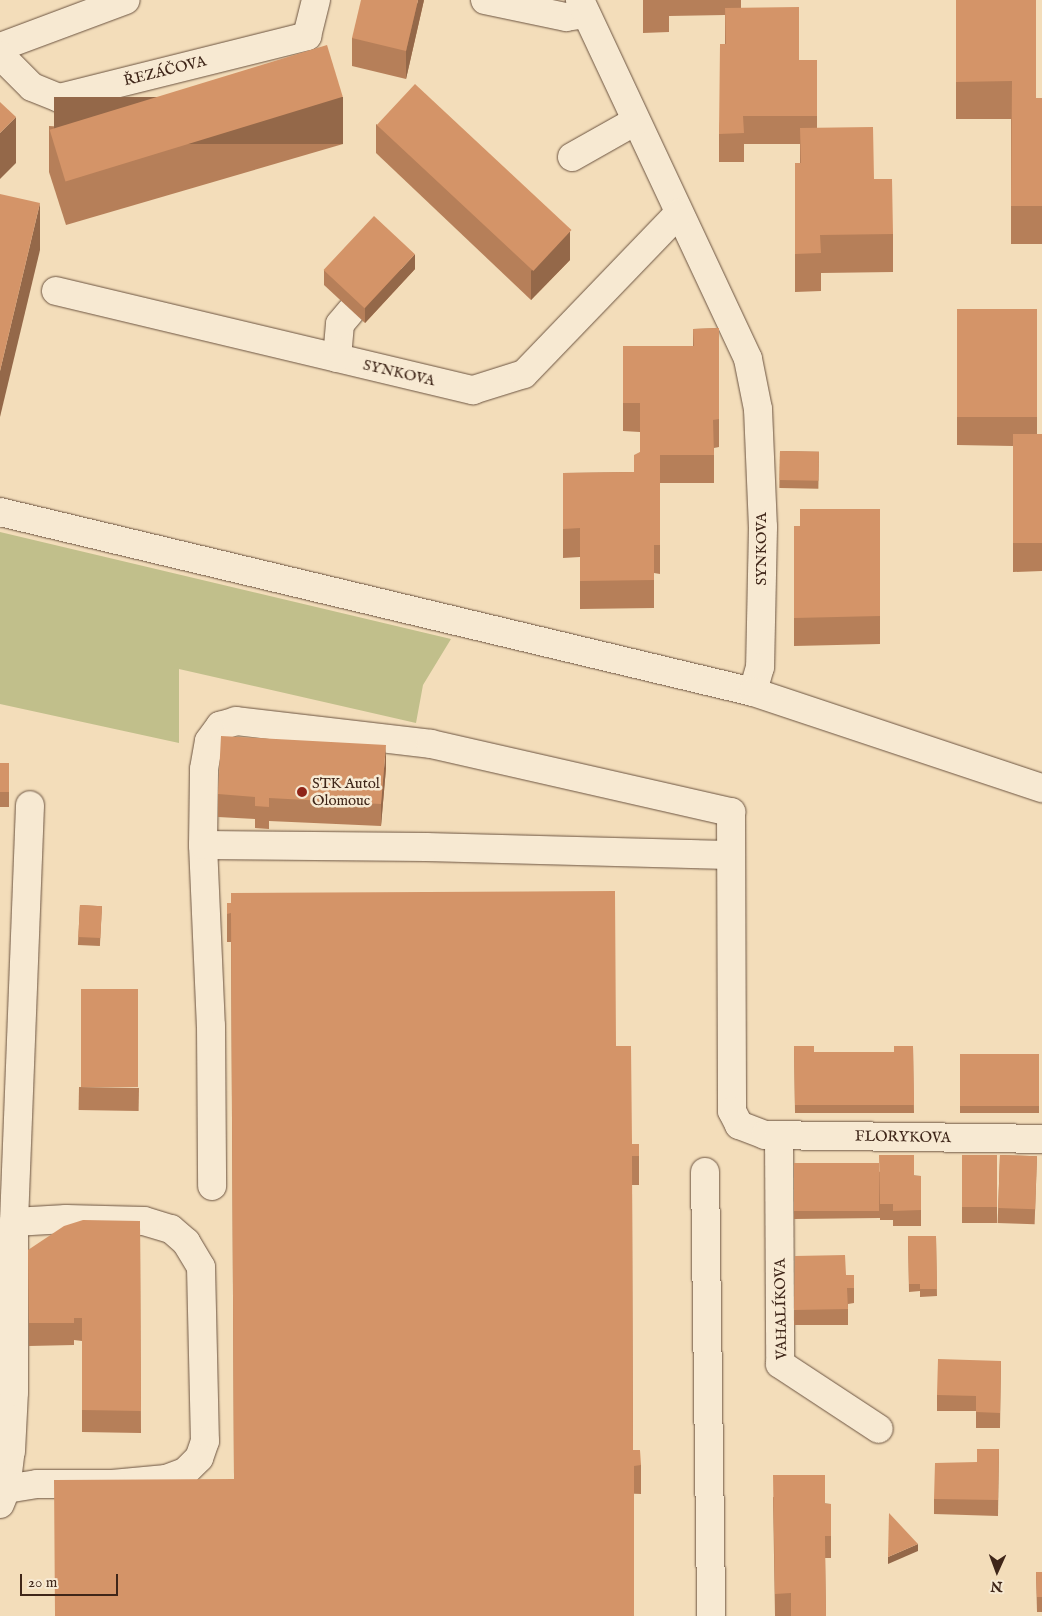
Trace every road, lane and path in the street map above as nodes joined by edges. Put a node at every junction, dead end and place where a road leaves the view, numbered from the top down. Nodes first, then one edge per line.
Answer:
1 (126, 0) edge
2 (316, 0) edge
3 (485, 0) edge
4 (583, 7) edge
5 (0, 47) edge
6 (0, 55) edge
7 (636, 121) junction
8 (572, 157) dead end
9 (679, 213) junction
10 (56, 291) dead end
11 (352, 311) edge
12 (337, 358) junction
13 (0, 512) edge
14 (753, 692) junction
15 (1042, 788) edge
16 (30, 805) dead end
17 (203, 845) junction
18 (730, 855) junction
19 (772, 1135) junction
20 (1042, 1139) edge
21 (705, 1172) dead end
22 (212, 1186) dead end
23 (14, 1222) junction
24 (879, 1429) dead end
25 (3, 1496) edge
26 (711, 1616) edge

1 - 5 street
2 - 6 street, ŘEZÁČOVA
3 - 4 street
4 - 7 street, SYNKOVA
7 - 8 street
7 - 9 street, SYNKOVA
9 - 12 street, SYNKOVA
9 - 14 street, SYNKOVA
10 - 12 street, SYNKOVA
11 - 12 street
13 - 14 street
14 - 15 street
16 - 23 street
17 - 18 street
17 - 18 street
17 - 22 street
18 - 19 street
19 - 20 street, FLORYKOVA
19 - 24 street, VAHALÍKOVA
21 - 26 street
23 - 25 street
23 - 25 street

